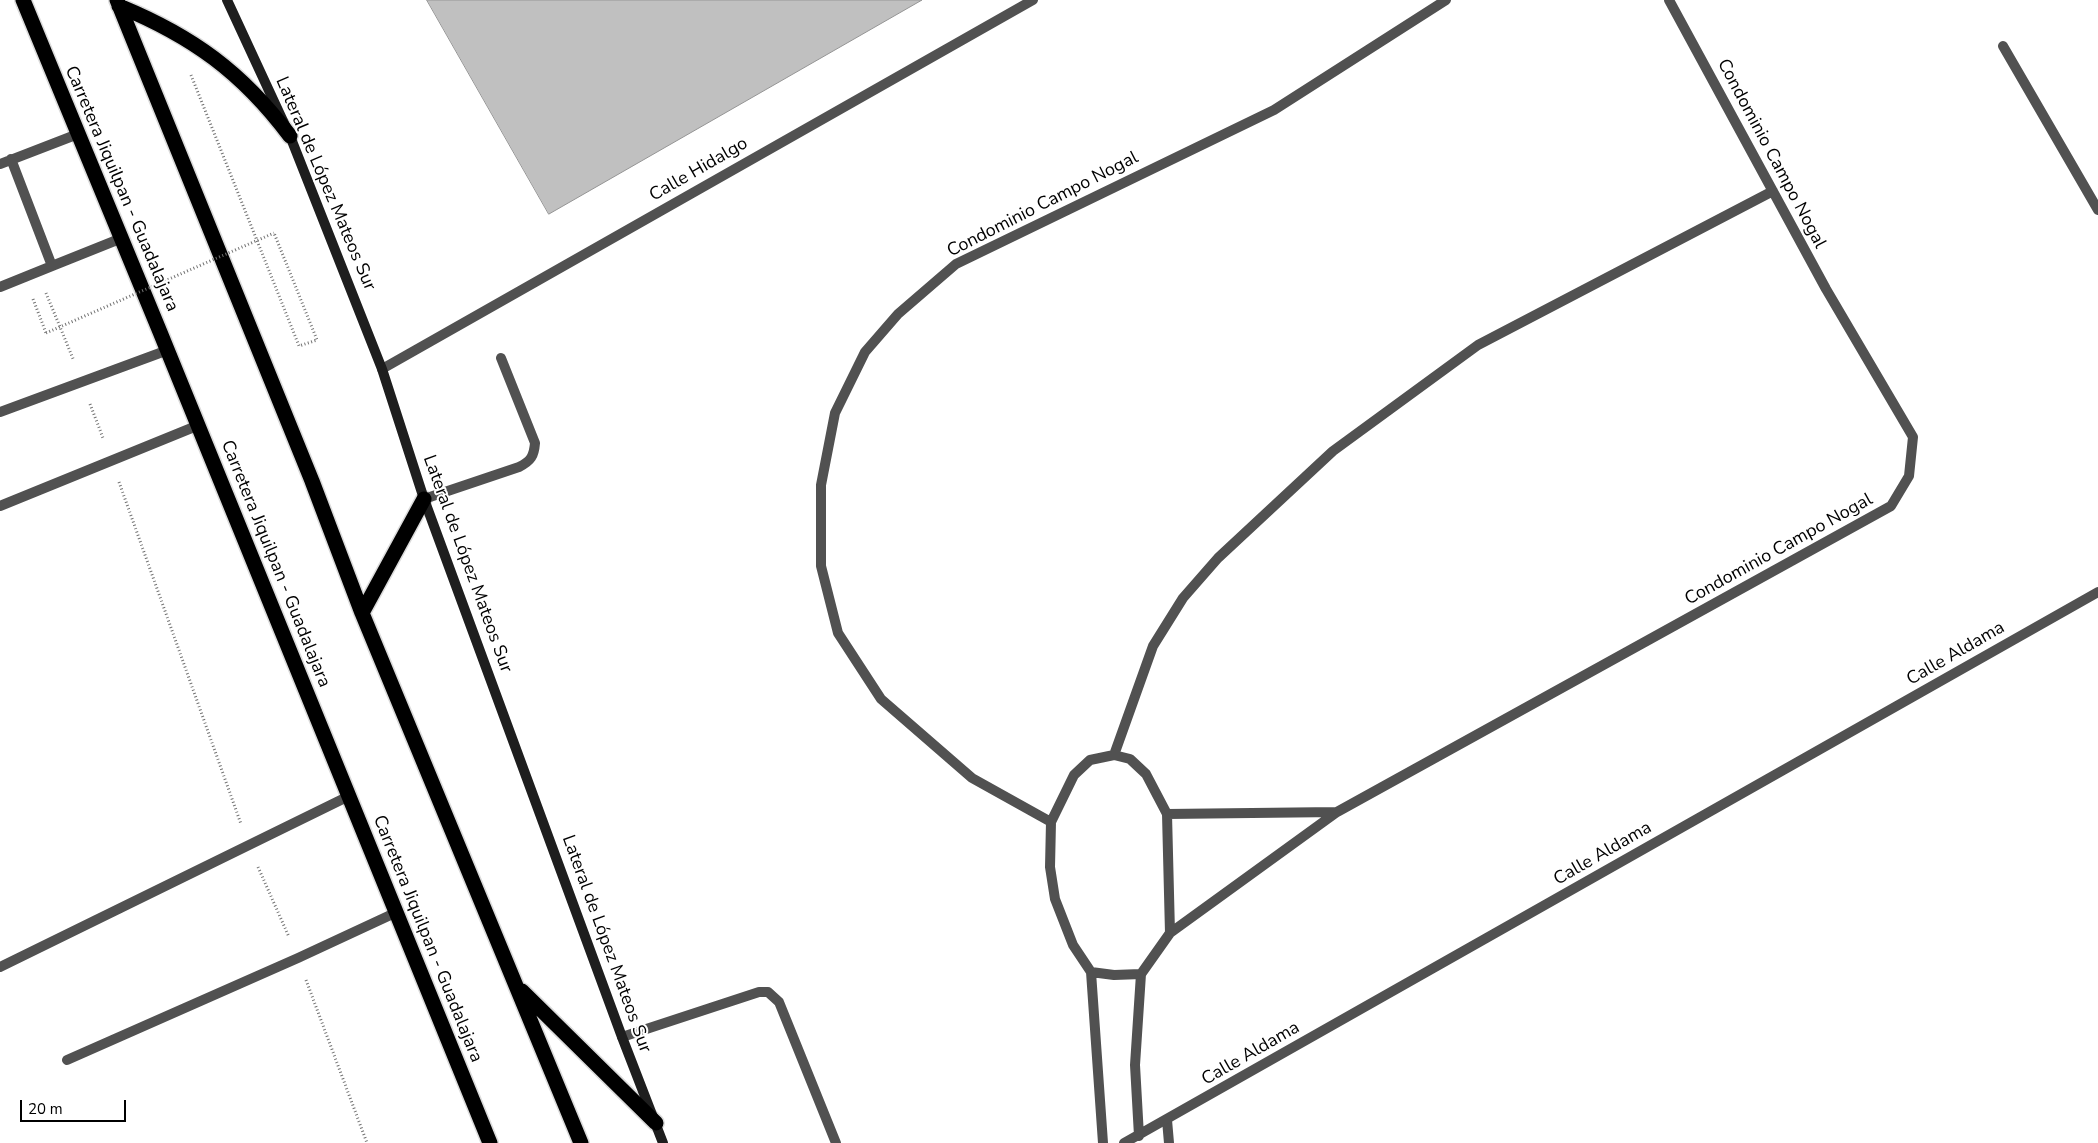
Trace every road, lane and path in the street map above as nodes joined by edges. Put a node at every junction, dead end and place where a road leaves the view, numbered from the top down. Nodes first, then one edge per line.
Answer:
1 (23, 0) edge
2 (227, 0) edge
3 (1033, 0) edge
4 (1446, 0) edge
5 (1669, 0) edge
6 (118, 3) edge
7 (173, 31) junction
8 (2003, 46) dead end
9 (78, 134) junction
10 (290, 136) junction
11 (11, 159) junction
12 (0, 164) edge
13 (1773, 191) junction
14 (2098, 210) edge
15 (122, 238) junction
16 (52, 266) junction
17 (0, 287) edge
18 (31, 294) dead end
19 (168, 350) junction
20 (501, 358) dead end
21 (382, 369) junction
22 (82, 381) junction
23 (0, 412) edge
24 (199, 425) junction
25 (111, 460) junction
26 (424, 499) junction
27 (0, 506) edge
28 (2098, 592) edge
29 (362, 613) junction
30 (1114, 754) junction
31 (349, 796) junction
32 (1337, 812) junction
33 (1167, 814) junction
34 (1051, 822) junction
35 (249, 847) junction
36 (397, 912) junction
37 (1170, 933) junction
38 (298, 958) junction
39 (0, 967) edge
40 (1091, 972) junction
41 (1141, 974) junction
42 (517, 986) junction
43 (622, 1037) junction
44 (67, 1060) dead end
45 (1167, 1120) junction
46 (656, 1123) junction
47 (1138, 1136) junction
48 (367, 1143) edge
49 (490, 1143) edge
50 (581, 1143) edge
51 (663, 1143) edge
52 (836, 1143) edge
53 (1103, 1143) edge
54 (1124, 1143) edge
55 (1169, 1143) edge

1 - 9 highway, Carretera Jiquilpan - Guadalajara
2 - 10 street, Lateral de López Mateos Sur
3 - 21 street, Calle Hidalgo
4 - 34 street, Condominio Campo Nogal
5 - 13 street, Condominio Campo Nogal
6 - 7 highway
6 - 29 highway
7 - 10 highway
7 - 18 path, bridge
8 - 14 street
9 - 11 street
9 - 15 highway, Carretera Jiquilpan - Guadalajara
10 - 21 street, Lateral de López Mateos Sur
11 - 12 street
11 - 16 street
13 - 30 street
13 - 32 street, Condominio Campo Nogal
15 - 16 street
15 - 19 highway, Carretera Jiquilpan - Guadalajara
16 - 17 street
19 - 22 street
19 - 24 highway, Carretera Jiquilpan - Guadalajara
20 - 26 street
21 - 26 street, Lateral de López Mateos Sur
22 - 23 street
22 - 25 path
24 - 25 street
24 - 31 highway, Carretera Jiquilpan - Guadalajara
25 - 27 street
25 - 35 path
26 - 29 highway
26 - 43 street, Lateral de López Mateos Sur
28 - 45 street, Calle Aldama
29 - 42 highway
30 - 33 street
30 - 34 street
31 - 35 street
31 - 36 highway, Carretera Jiquilpan - Guadalajara
32 - 33 street, Condominio Campo Nogal
32 - 37 street, Condominio Campo Nogal
33 - 37 street
34 - 40 street
35 - 38 path
35 - 39 street
36 - 38 street
36 - 49 highway, Carretera Jiquilpan - Guadalajara
37 - 41 street, Condominio Campo Nogal
38 - 44 street
38 - 48 path
40 - 41 street
40 - 53 street
41 - 47 street
42 - 46 highway
42 - 50 highway
43 - 46 street, Lateral de López Mateos Sur
43 - 52 street
45 - 47 street, Calle Aldama
45 - 55 street
46 - 51 street, Lateral de López Mateos Sur
47 - 54 street, Calle Aldama

